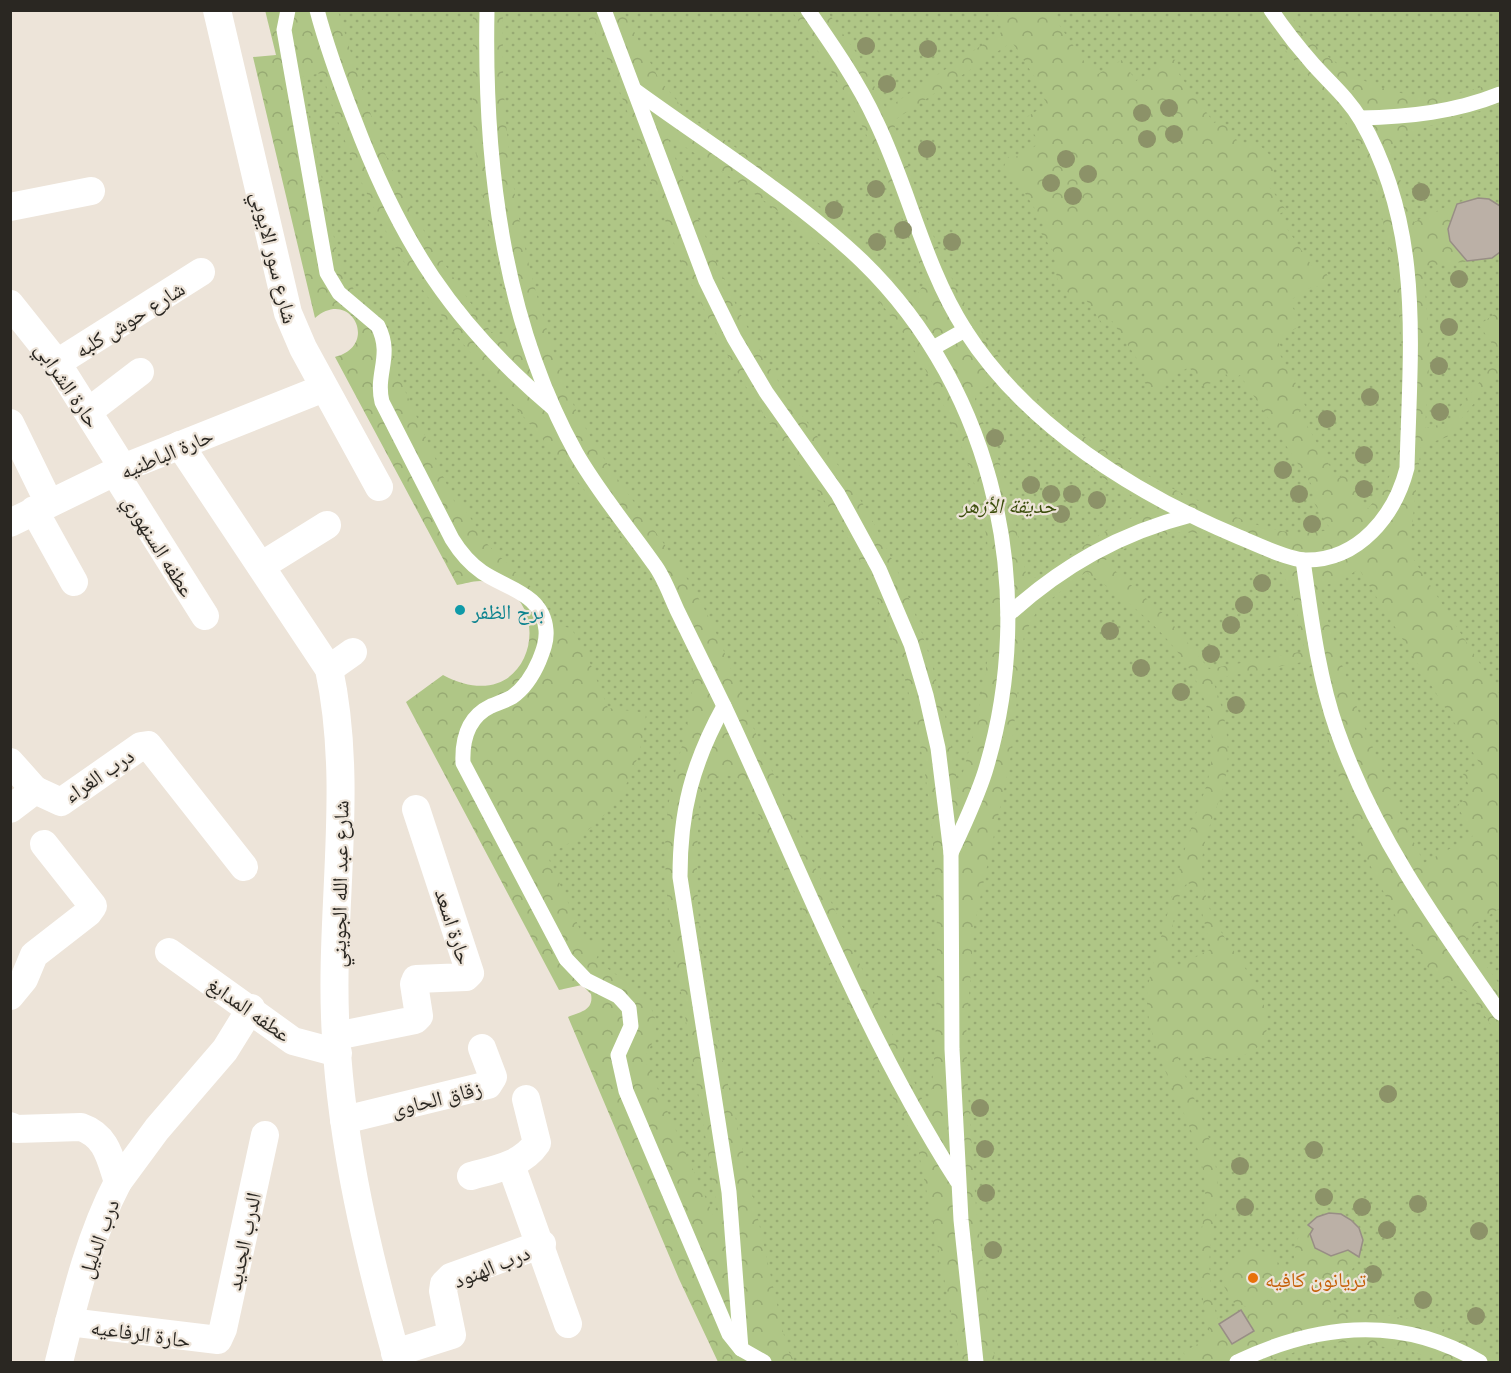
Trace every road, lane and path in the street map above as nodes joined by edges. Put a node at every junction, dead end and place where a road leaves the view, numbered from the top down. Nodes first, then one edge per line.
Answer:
1 (217, 10) edge
2 (288, 10) edge
3 (317, 10) edge
4 (487, 10) edge
5 (604, 10) edge
6 (808, 10) edge
7 (1271, 10) edge
8 (635, 91) junction
9 (1500, 94) edge
10 (1360, 118) junction
11 (91, 191) dead end
12 (10, 207) edge
13 (201, 272) dead end
14 (10, 304) edge
15 (965, 330) junction
16 (933, 348) junction
17 (57, 363) junction
18 (140, 372) dead end
19 (324, 388) junction
20 (555, 410) junction
21 (89, 411) junction
22 (10, 423) edge
23 (180, 445) junction
24 (119, 471) junction
25 (379, 486) dead end
26 (31, 512) edge
27 (1191, 515) junction
28 (327, 525) dead end
29 (1304, 560) junction
30 (261, 566) junction
31 (75, 582) dead end
32 (1008, 615) junction
33 (205, 616) dead end
34 (353, 652) dead end
35 (329, 669) junction
36 (724, 706) junction
37 (10, 762) edge
38 (35, 790) junction
39 (10, 809) edge
40 (416, 809) dead end
41 (44, 844) dead end
42 (951, 853) junction
43 (243, 867) dead end
44 (169, 952) dead end
45 (15, 980) edge
46 (251, 1008) junction
47 (1500, 1013) edge
48 (337, 1045) junction
49 (482, 1048) dead end
50 (526, 1099) dead end
51 (344, 1120) junction
52 (10, 1126) edge
53 (265, 1135) dead end
54 (511, 1165) junction
55 (471, 1176) dead end
56 (118, 1182) junction
57 (959, 1184) junction
58 (542, 1244) junction
59 (69, 1322) junction
60 (568, 1324) dead end
61 (212, 1341) joint
62 (741, 1349) junction
63 (396, 1358) edge
64 (59, 1362) edge
65 (764, 1362) edge
66 (976, 1362) edge
67 (1237, 1362) edge
68 (1480, 1362) edge

1 - 19 street, شارع سور الايوبي
2 - 62 lane
3 - 20 lane
4 - 20 lane
5 - 8 lane
6 - 15 lane
7 - 10 lane
8 - 16 lane
8 - 42 lane
9 - 10 lane
10 - 29 lane
11 - 12 street
13 - 17 street, شارع حوش كلبه
14 - 17 street, حارة الشرابي
15 - 16 lane
15 - 27 lane
16 - 32 lane
17 - 21 street, حارة الشرابي
18 - 21 street
19 - 23 street, حارة الباطنيه
19 - 25 street, شارع سور الايوبي
20 - 36 lane
21 - 24 street, حارة الشرابي
22 - 26 street
23 - 24 street, حارة الباطنيه
23 - 30 street, شارع عبد الله الجويني
24 - 26 street, حارة الباطنيه
24 - 33 street, عطفه السنهوري
26 - 31 street
27 - 29 lane
27 - 32 lane
28 - 30 street
29 - 47 lane
30 - 35 street, شارع عبد الله الجويني
32 - 42 lane
34 - 35 street
35 - 48 street, شارع عبد الله الجويني
36 - 57 lane
36 - 62 lane
37 - 38 street
38 - 39 street, درب الغراء
38 - 43 street, درب الغراء
40 - 48 street, حارة اسعد
41 - 45 street
42 - 57 lane
44 - 46 street, عطفه المدابغ
46 - 48 street, عطفه المدابغ
46 - 56 street
48 - 51 street, شارع عبد الله الجويني
49 - 51 street, زقاق الحاوى
50 - 54 street
51 - 63 street, شارع عبد الله الجويني
52 - 56 street, درب الدليل
53 - 61 street, الدرب الجديد
54 - 55 street
54 - 58 street
56 - 59 street, درب الدليل
57 - 66 lane
58 - 60 street
58 - 63 street, درب الهنود
59 - 61 street, حارة الرفاعيه
59 - 64 street, درب الدليل
62 - 65 lane
67 - 68 lane

